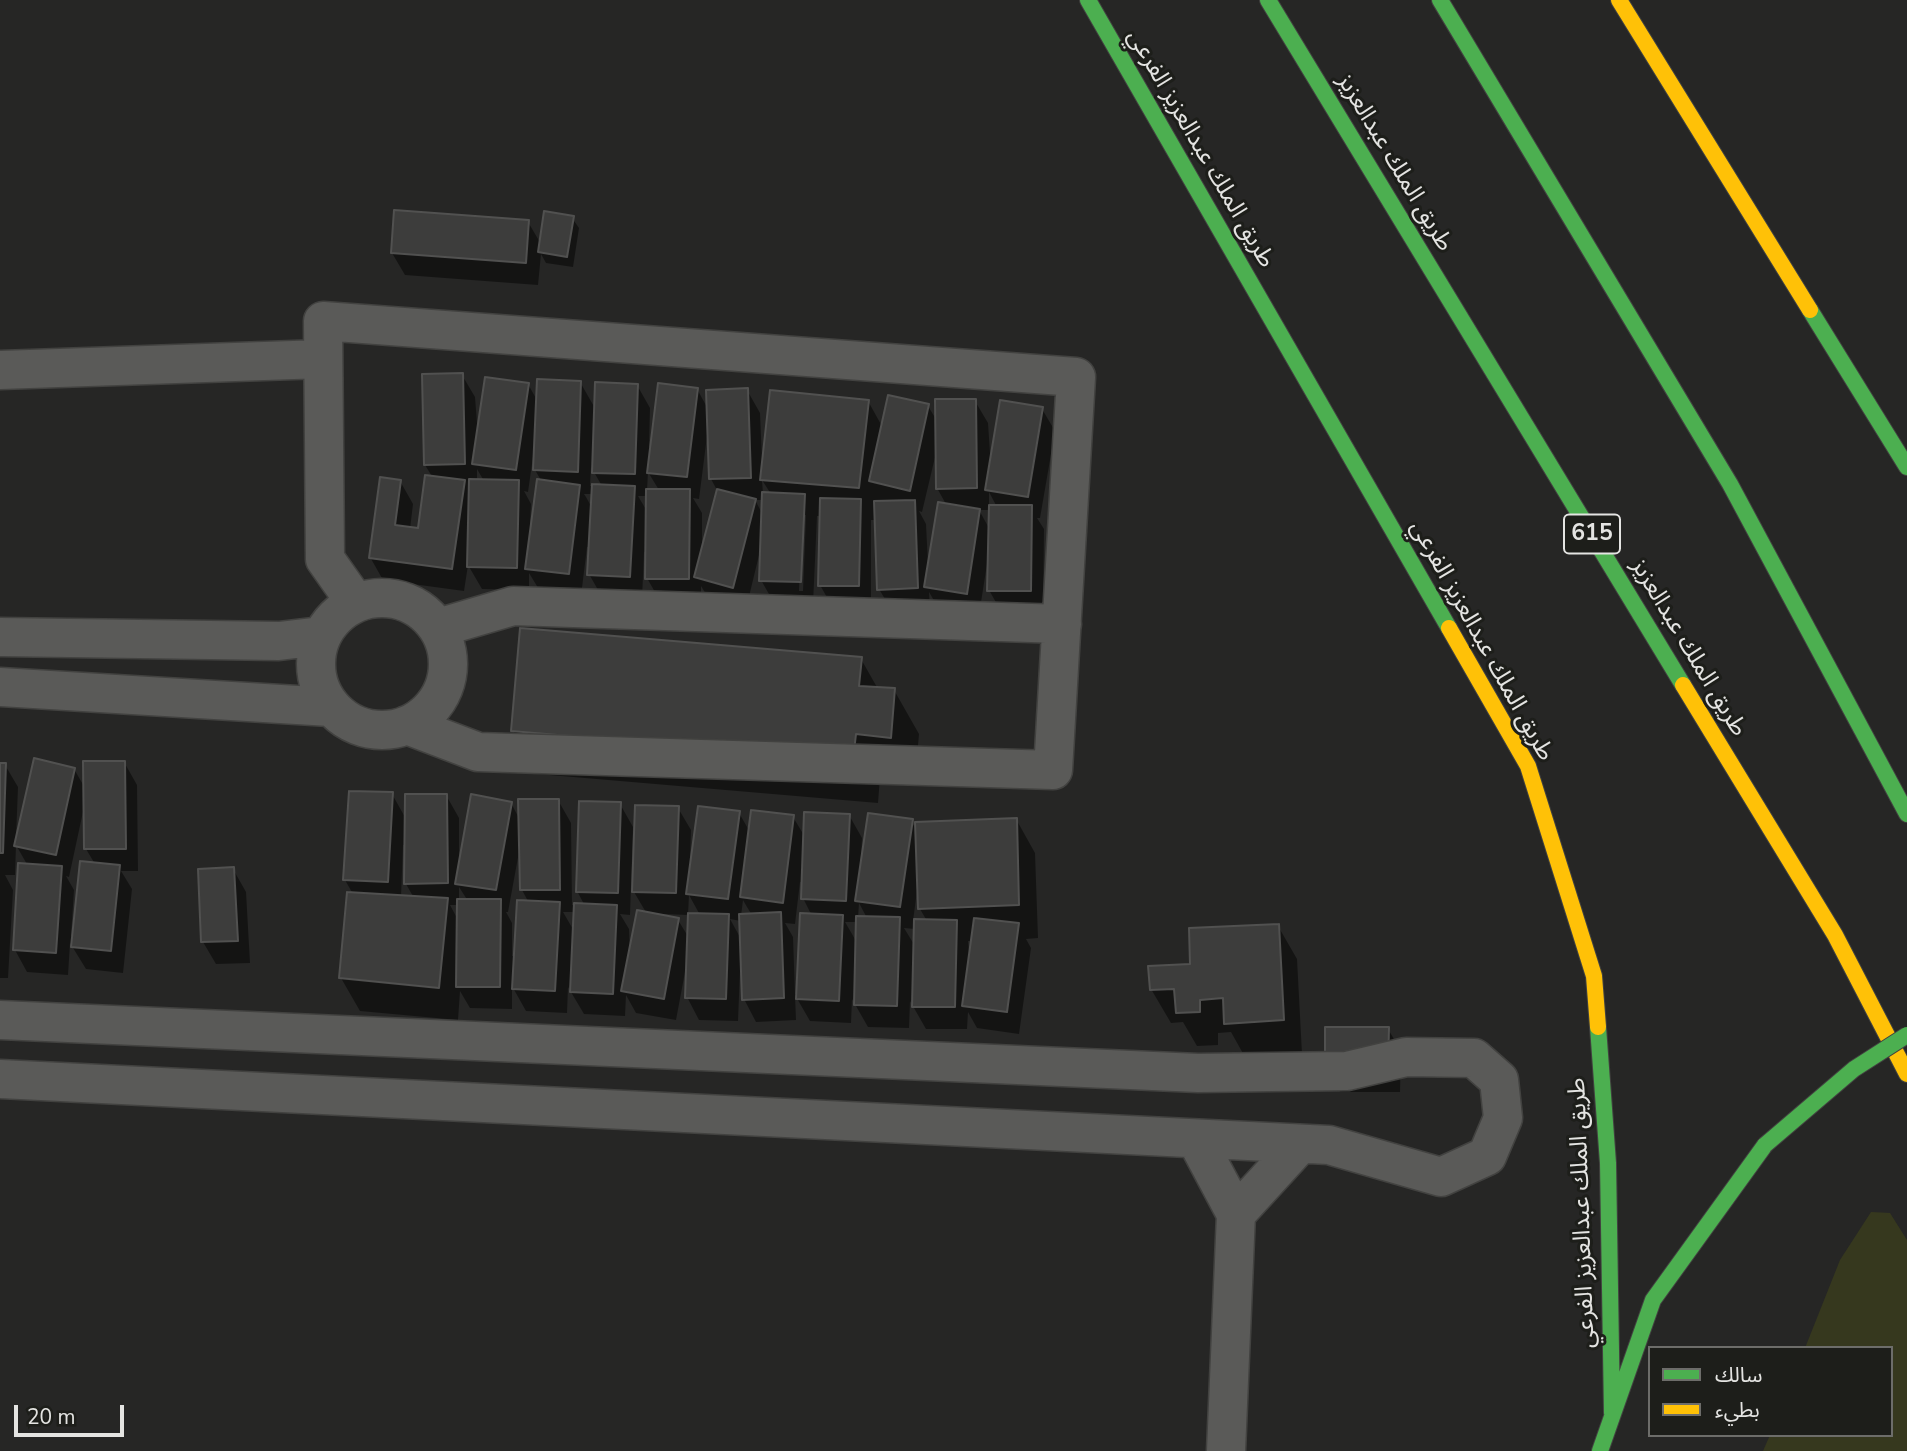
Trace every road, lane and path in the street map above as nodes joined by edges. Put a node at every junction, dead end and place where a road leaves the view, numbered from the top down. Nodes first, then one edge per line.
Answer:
1 (1088, 0) edge
2 (1268, 0) edge
3 (1440, 0) edge
4 (1619, 0) edge
5 (323, 359) junction
6 (0, 370) edge
7 (1907, 467) edge
8 (356, 603) junction
9 (1062, 624) junction
10 (438, 628) junction
11 (321, 636) junction
12 (0, 637) edge
13 (0, 687) edge
14 (331, 707) junction
15 (407, 726) junction
16 (1907, 814) edge
17 (0, 1020) edge
18 (1907, 1035) edge
19 (1907, 1074) edge
20 (0, 1079) edge
21 (1196, 1139) junction
22 (1300, 1144) junction
23 (1236, 1214) junction
24 (1612, 1418) junction
25 (1226, 1451) edge
26 (1600, 1451) edge

1 - 24 main road, طريق الملك عبدالعزيز الفرعي
2 - 19 main road, طريق الملك عبدالعزيز / 615
3 - 16 main road
4 - 7 main road
5 - 6 street
5 - 8 street
5 - 9 street
8 - 10 street
8 - 11 street
9 - 10 street
9 - 15 street
10 - 15 street
11 - 12 street
11 - 14 street
13 - 14 street
14 - 15 street
17 - 22 street
18 - 24 main road, bridge
20 - 21 street
21 - 22 street
21 - 23 street
22 - 23 street
23 - 25 street
24 - 26 main road

